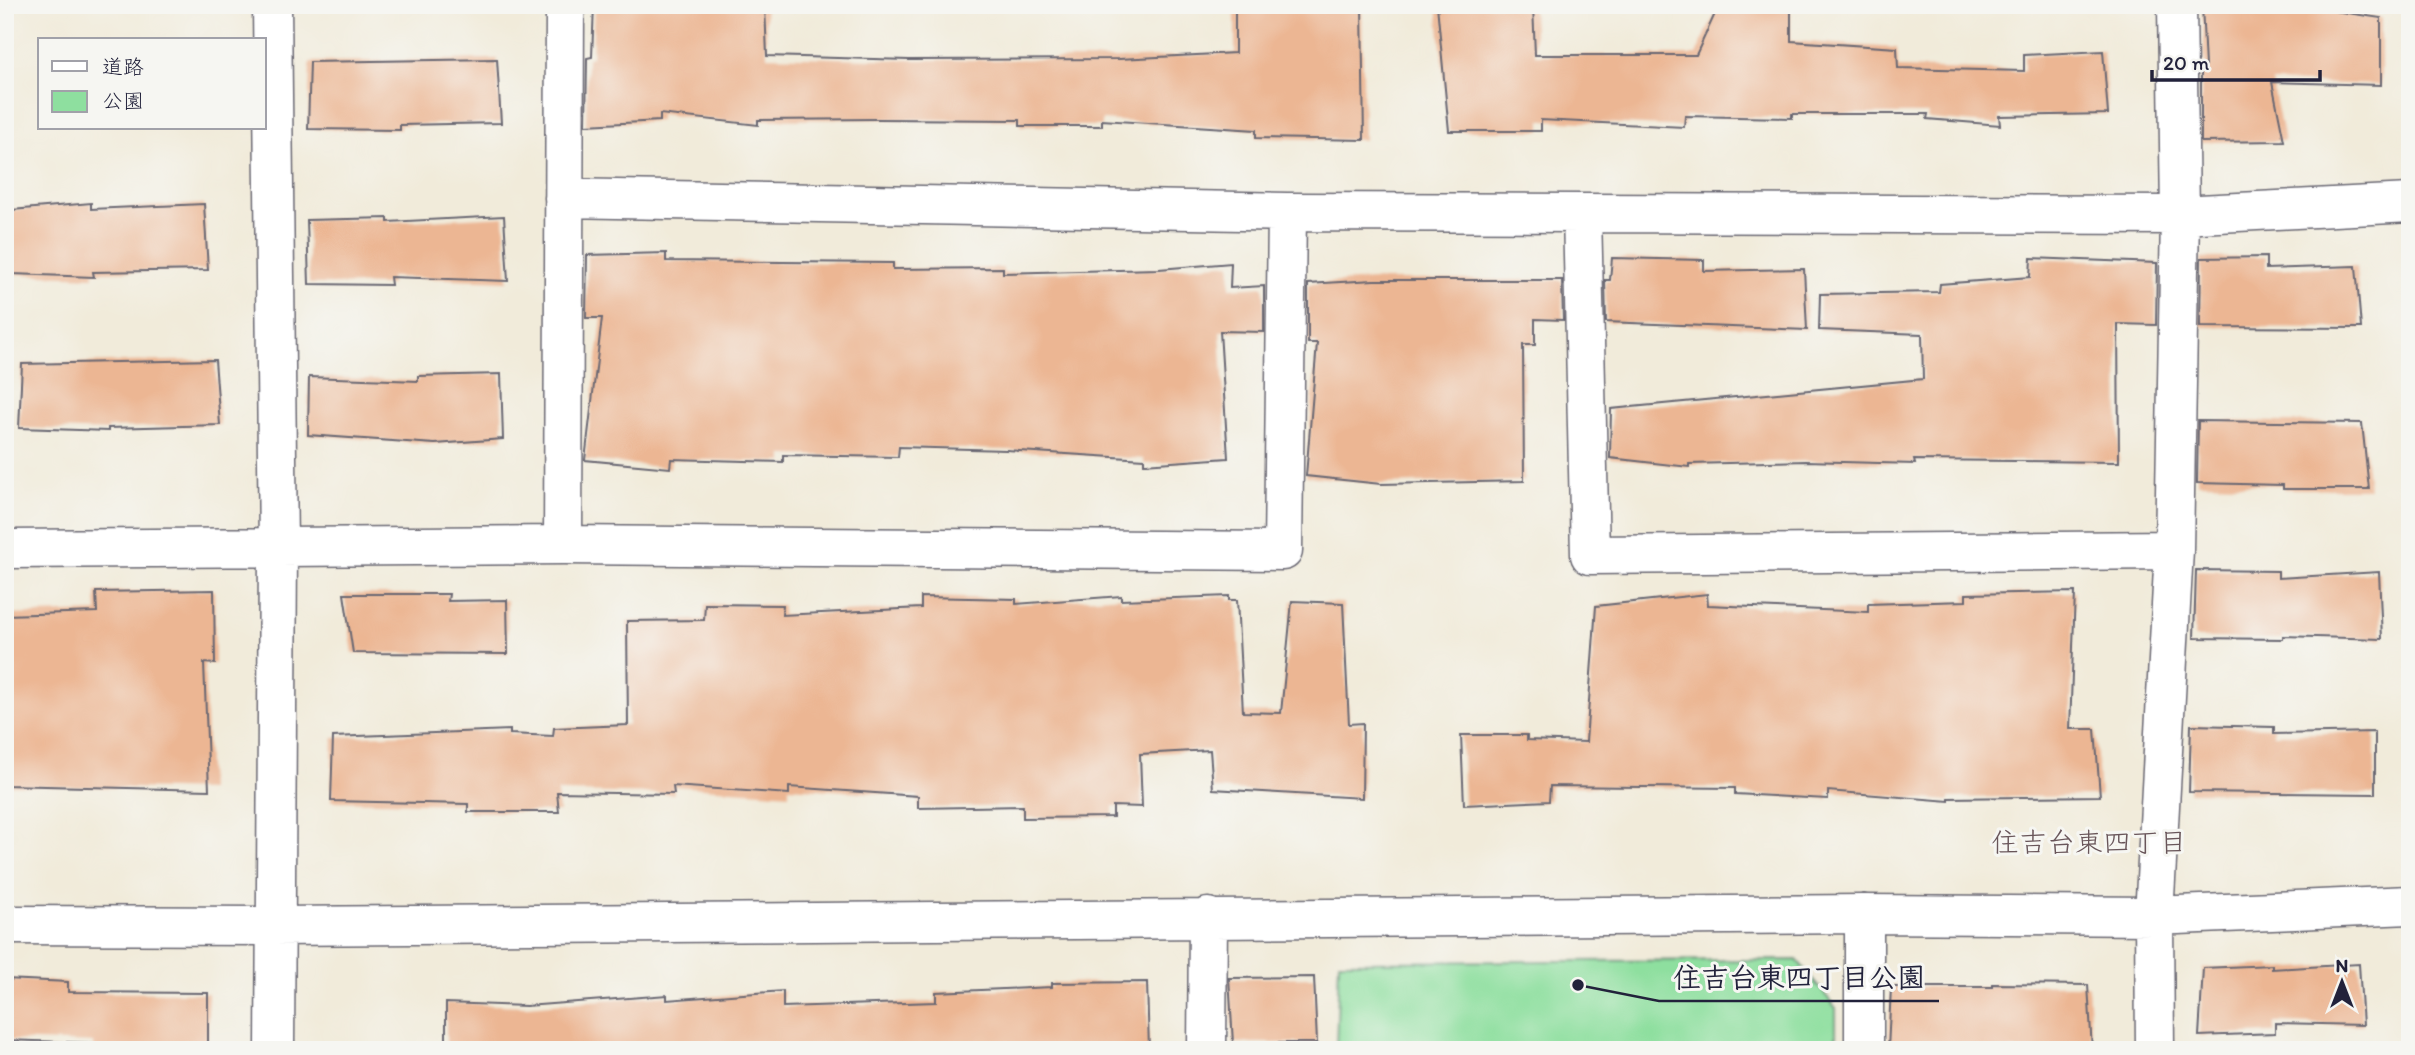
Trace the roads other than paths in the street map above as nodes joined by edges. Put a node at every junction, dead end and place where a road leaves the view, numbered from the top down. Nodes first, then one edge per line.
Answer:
1 (272, 5) edge
2 (565, 5) edge
3 (2177, 5) edge
4 (564, 198) junction
5 (2410, 203) edge
6 (1287, 212) junction
7 (1582, 213) junction
8 (2180, 215) junction
9 (563, 545) junction
10 (278, 549) junction
11 (5, 550) edge
12 (2174, 550) junction
13 (2410, 905) edge
14 (1864, 914) junction
15 (2154, 916) junction
16 (1208, 917) junction
17 (5, 925) edge
18 (274, 926) junction
19 (275, 1050) edge
20 (1207, 1050) edge
21 (1864, 1050) edge
22 (2155, 1050) edge

1 - 10 street
2 - 4 street
3 - 8 street
4 - 6 street
4 - 9 street
5 - 8 street
6 - 7 street
6 - 9 street
7 - 8 street
7 - 12 street
8 - 12 street
9 - 10 street
10 - 11 street
10 - 18 street
12 - 15 street
13 - 15 street
14 - 15 street
14 - 16 street
14 - 21 street
15 - 22 street
16 - 18 street
16 - 20 street
17 - 18 street
18 - 19 street

